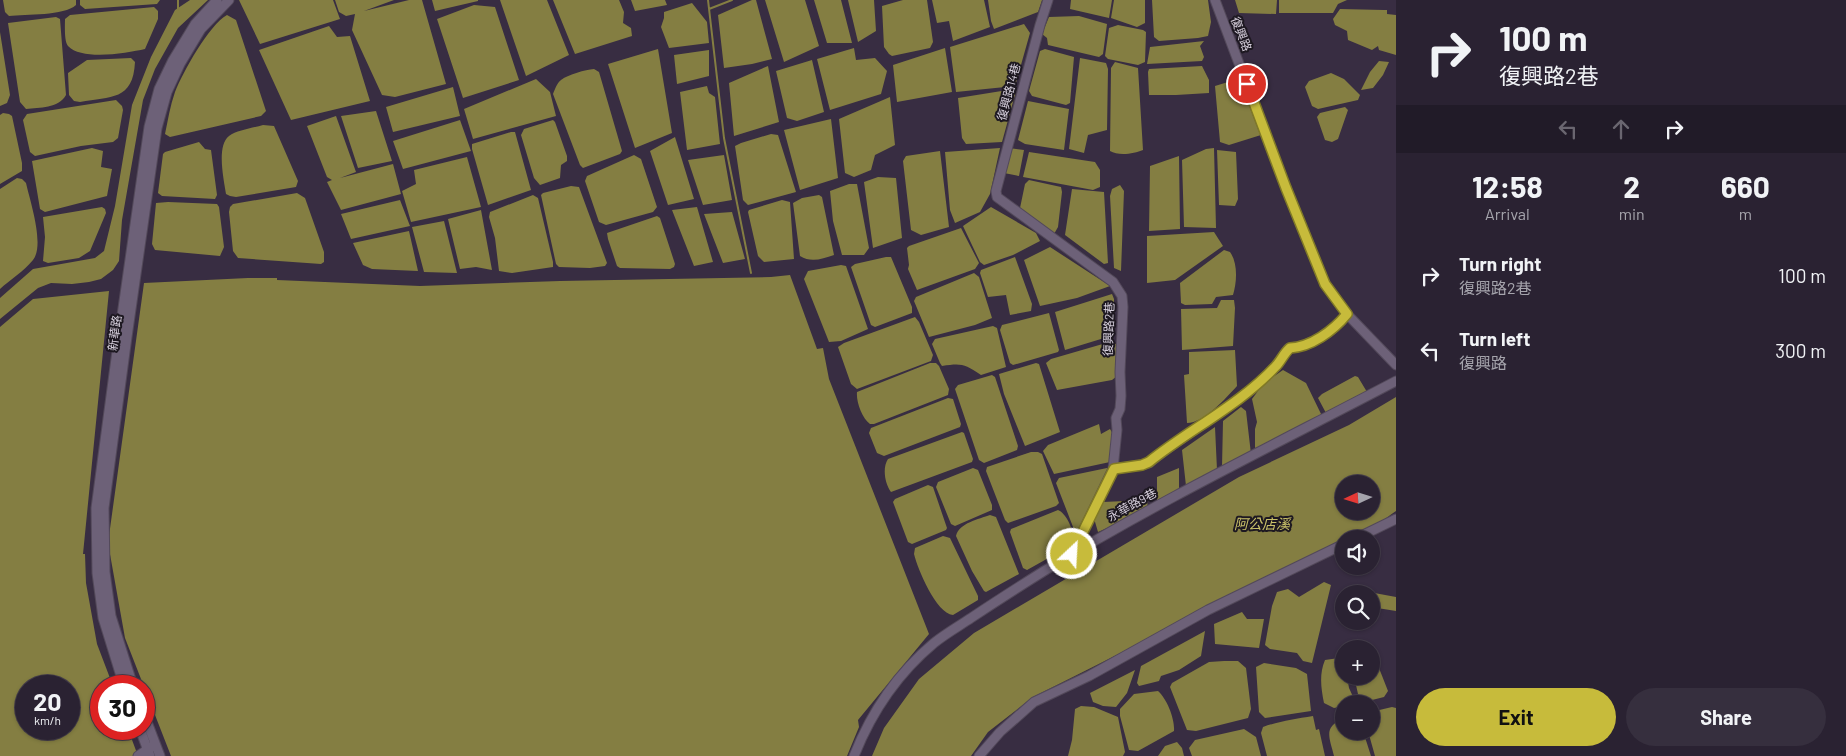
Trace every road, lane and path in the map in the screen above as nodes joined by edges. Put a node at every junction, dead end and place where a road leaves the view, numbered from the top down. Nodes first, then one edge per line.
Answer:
1 (217, 0) edge
2 (228, 0) edge
3 (1048, 0) edge
4 (1215, 0) edge
5 (996, 191) joint
6 (1347, 314) junction
7 (1396, 365) edge
8 (1396, 381) edge
9 (1114, 469) junction
10 (1396, 519) edge
11 (1373, 530) edge
12 (1335, 548) edge
13 (1072, 554) junction
14 (121, 675) edge
15 (130, 675) edge
16 (151, 750) edge
17 (138, 756) edge
18 (160, 756) edge
19 (854, 756) edge
20 (979, 756) edge

1 - 14 street, 新華路
2 - 15 street, 新華路
3 - 5 street, 復興路14巷
4 - 6 street, 復興路
5 - 9 street, 復興路2巷
6 - 7 street, 復興路
6 - 9 street
8 - 13 street, 永華路9巷
9 - 13 street, 復興路2巷
10 - 11 street
12 - 20 street
13 - 19 street, 永華路9巷
16 - 17 street
16 - 18 street

